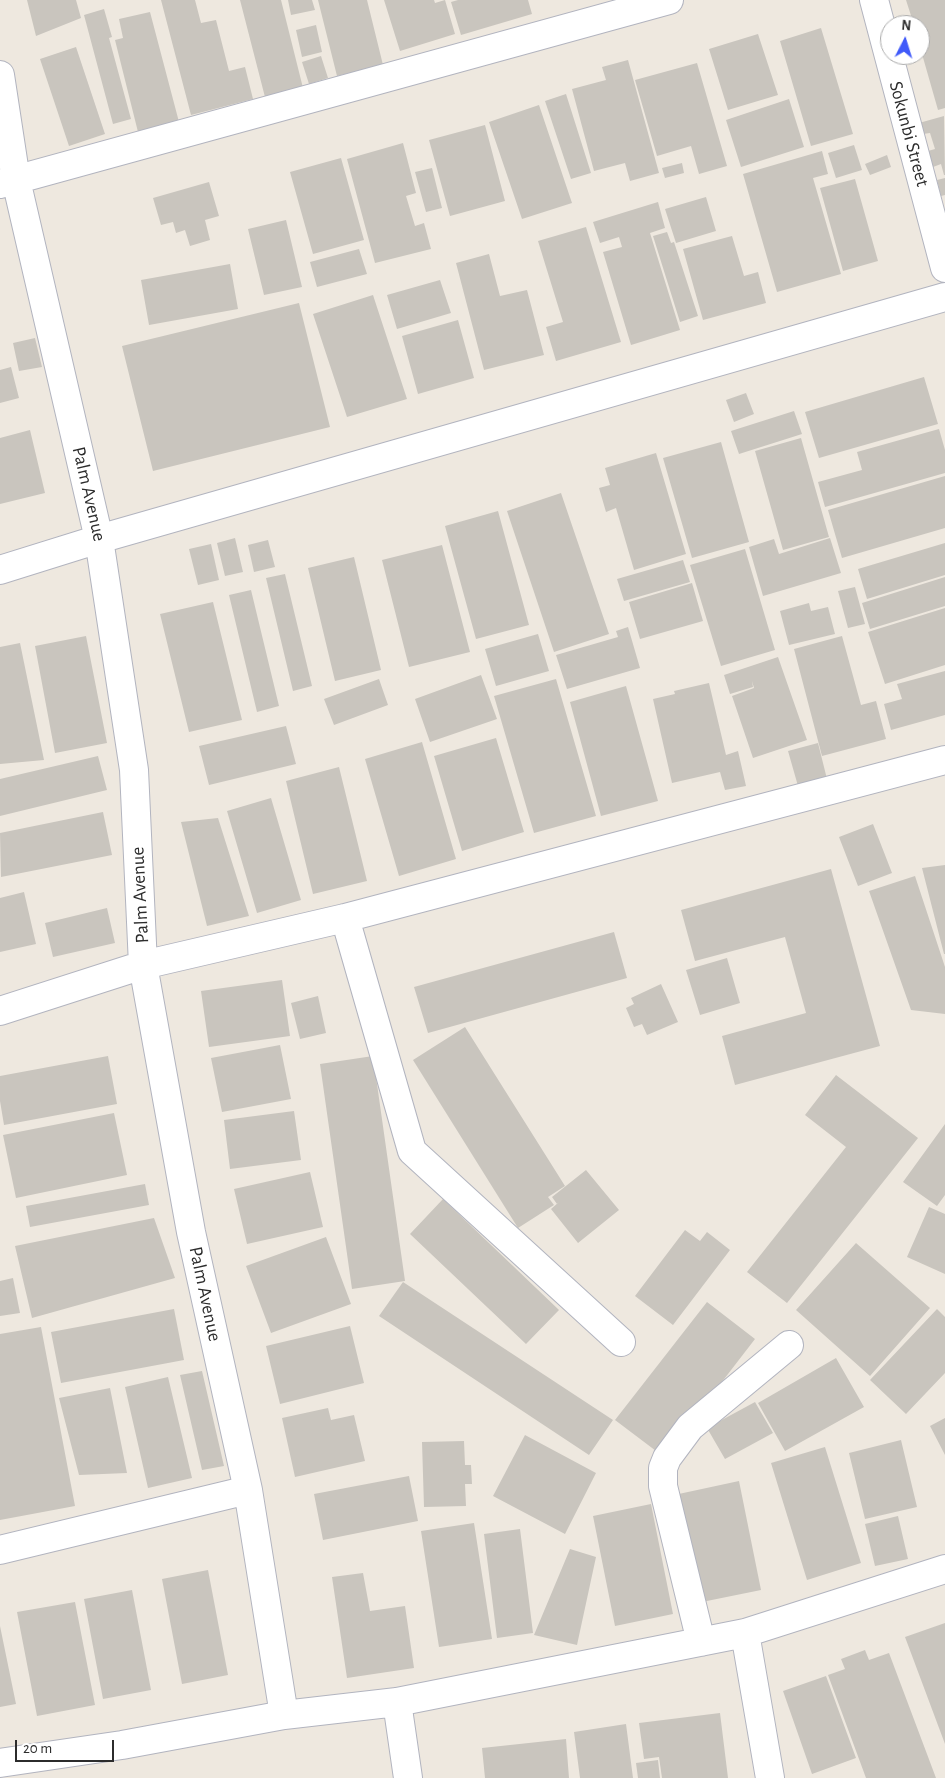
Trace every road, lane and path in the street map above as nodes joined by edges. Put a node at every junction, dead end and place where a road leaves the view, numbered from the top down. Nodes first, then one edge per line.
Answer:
1 (669, 0) edge
2 (874, 0) edge
3 (0, 76) edge
4 (8, 182) edge
5 (945, 268) edge
6 (945, 297) edge
7 (99, 539) junction
8 (0, 570) edge
9 (945, 760) edge
10 (345, 918) junction
11 (143, 965) junction
12 (0, 1011) edge
13 (620, 1342) dead end
14 (789, 1345) dead end
15 (248, 1490) junction
16 (0, 1550) edge
17 (945, 1569) edge
18 (745, 1633) junction
19 (701, 1642) junction
20 (397, 1702) junction
21 (284, 1715) junction
22 (0, 1763) edge
23 (408, 1778) edge
24 (770, 1778) edge

1 - 4 street
2 - 5 street, Sokunbi Street
3 - 4 street, Palm Avenue
4 - 7 street, Palm Avenue
6 - 7 street
7 - 8 street
7 - 11 street, Palm Avenue
9 - 10 street
10 - 11 street
10 - 13 street
11 - 12 street
11 - 15 street, Palm Avenue
14 - 19 street
15 - 16 street
15 - 21 street, Palm Avenue
17 - 18 street
18 - 19 street
18 - 24 street
19 - 20 street
20 - 21 street
20 - 23 street
21 - 22 street

